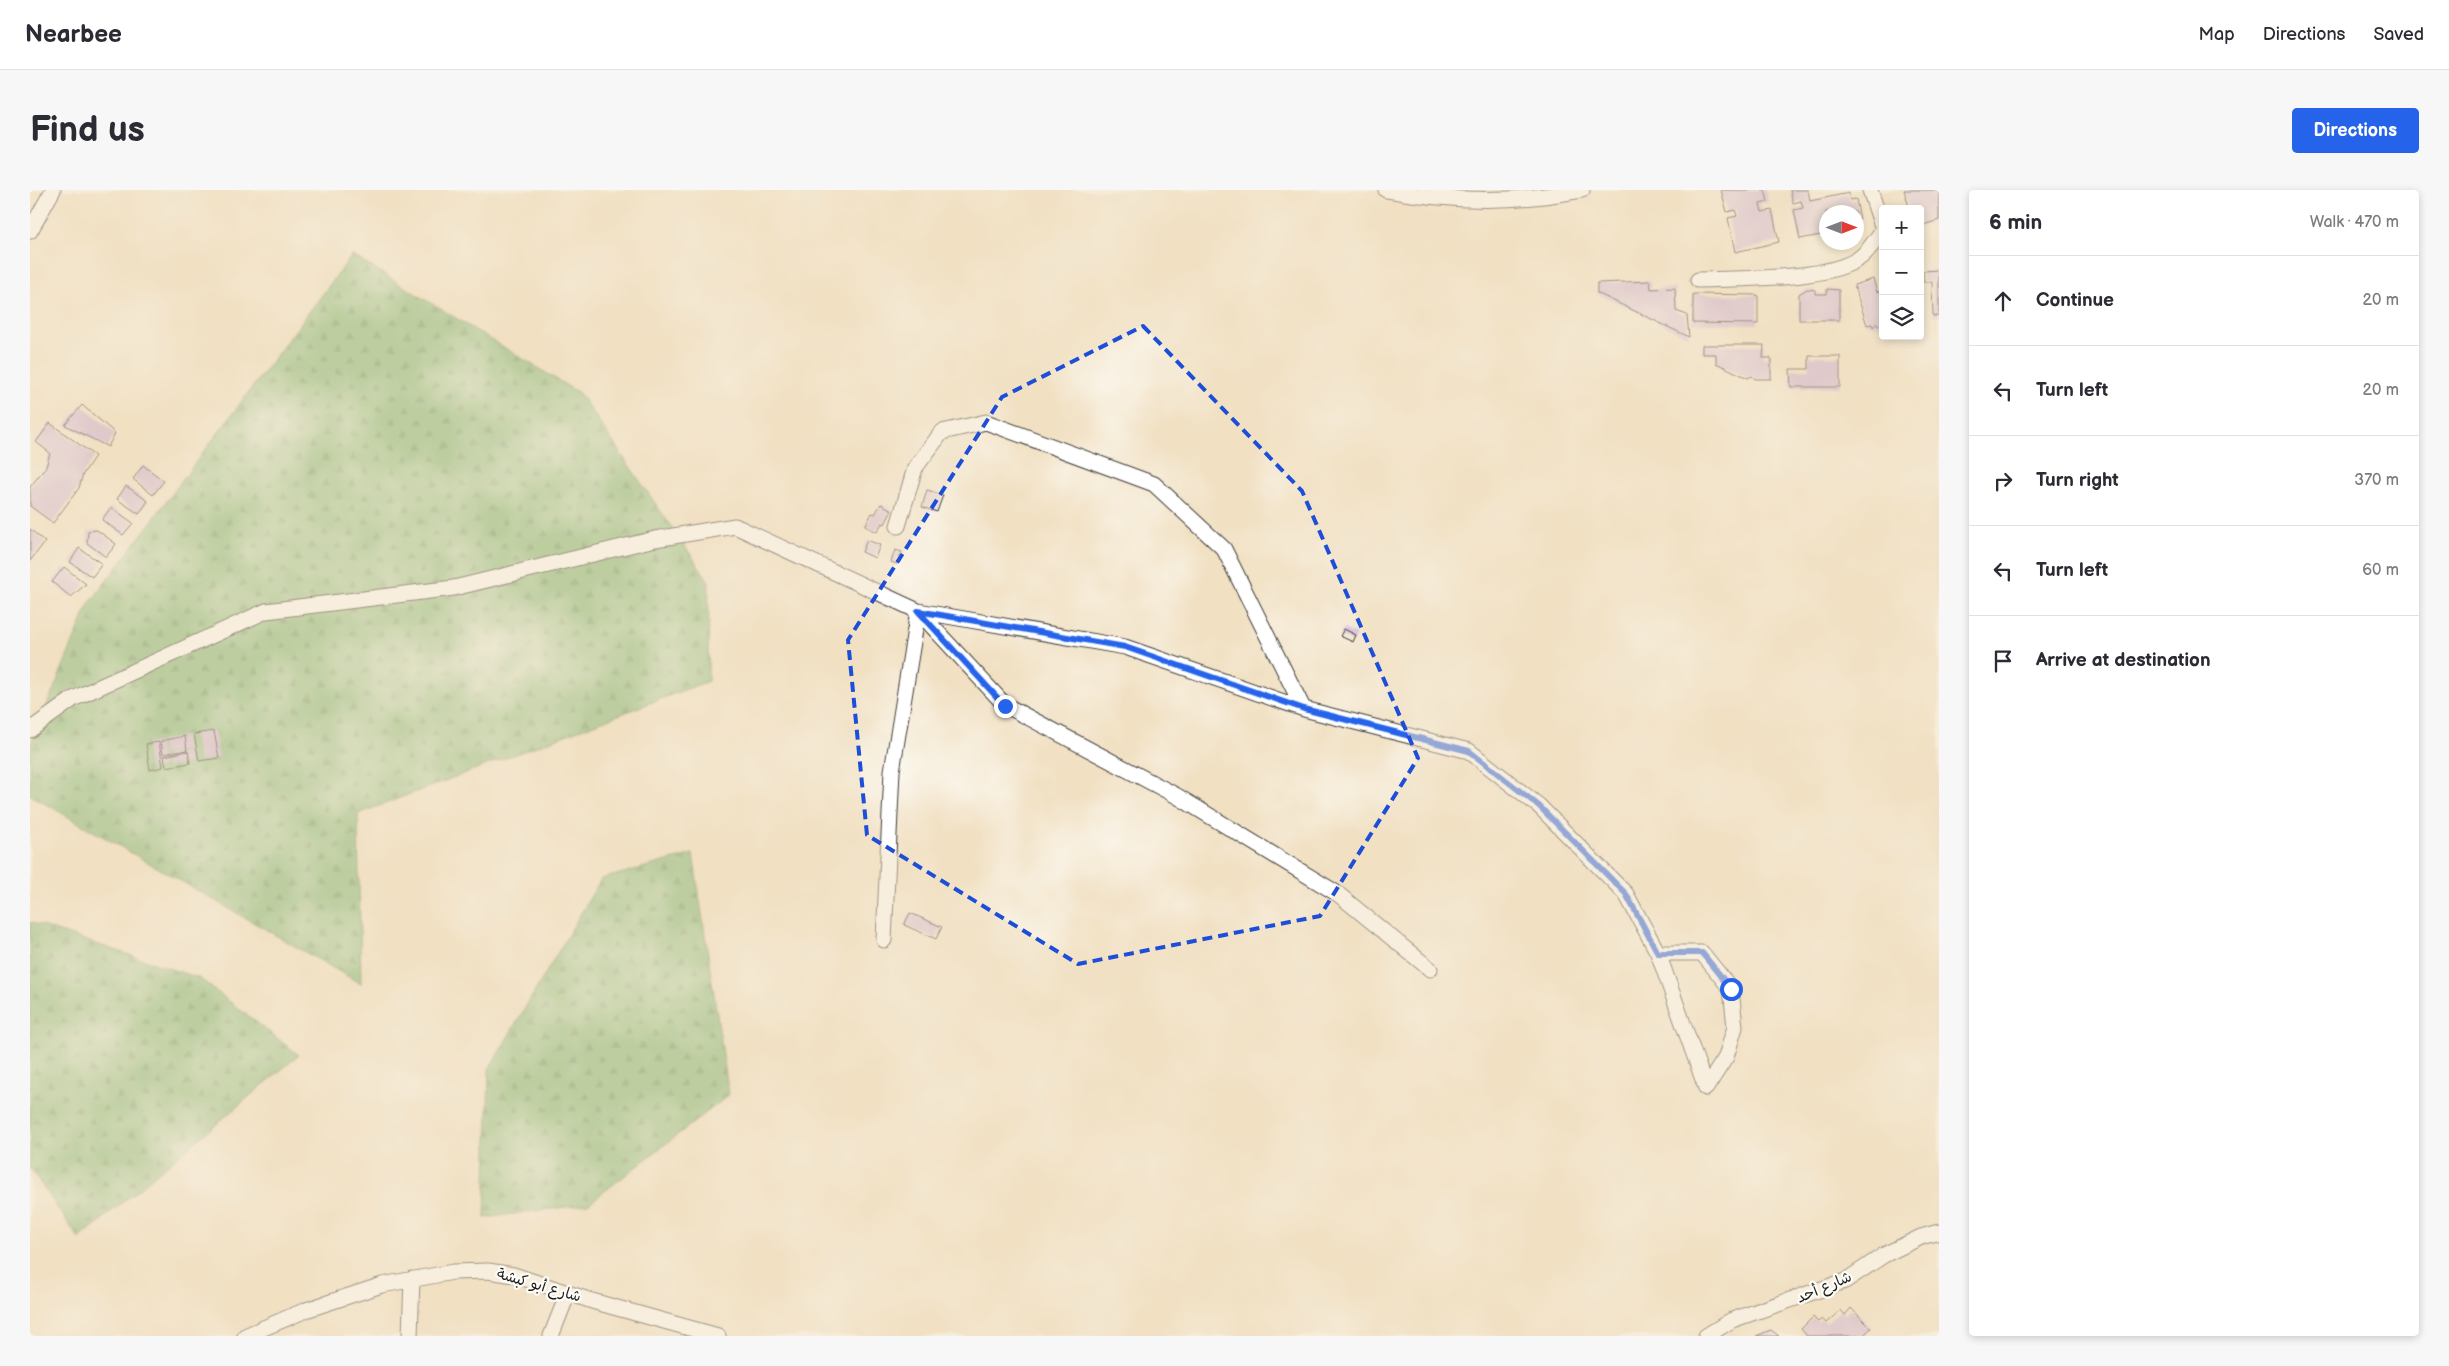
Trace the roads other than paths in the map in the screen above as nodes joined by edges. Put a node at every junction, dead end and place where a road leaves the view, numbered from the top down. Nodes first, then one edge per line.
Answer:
1 (54, 190) edge
2 (1386, 190) edge
3 (1582, 190) edge
4 (1870, 190) edge
5 (1478, 195) edge
6 (1879, 217) edge
7 (30, 230) edge
8 (1879, 235) edge
9 (1698, 280) dead end
10 (898, 526) dead end
11 (918, 611) junction
12 (1302, 708) junction
13 (30, 730) edge
14 (884, 940) dead end
15 (1658, 953) junction
16 (1430, 969) dead end
17 (1939, 1232) edge
18 (412, 1279) junction
19 (568, 1293) junction
20 (245, 1336) edge
21 (410, 1336) edge
22 (551, 1336) edge
23 (718, 1336) edge
24 (1706, 1336) edge

1 - 7 street
2 - 5 street
3 - 5 street
4 - 6 street
8 - 9 street
10 - 12 street
11 - 12 street
11 - 13 street
11 - 14 street
11 - 16 street
12 - 15 street
15 - 15 street
17 - 24 street, شارع أحد
18 - 19 street, شارع أبو كبشة
18 - 20 street, شارع أبو كبشة
18 - 21 street
19 - 22 street
19 - 23 street, شارع أبو كبشة

